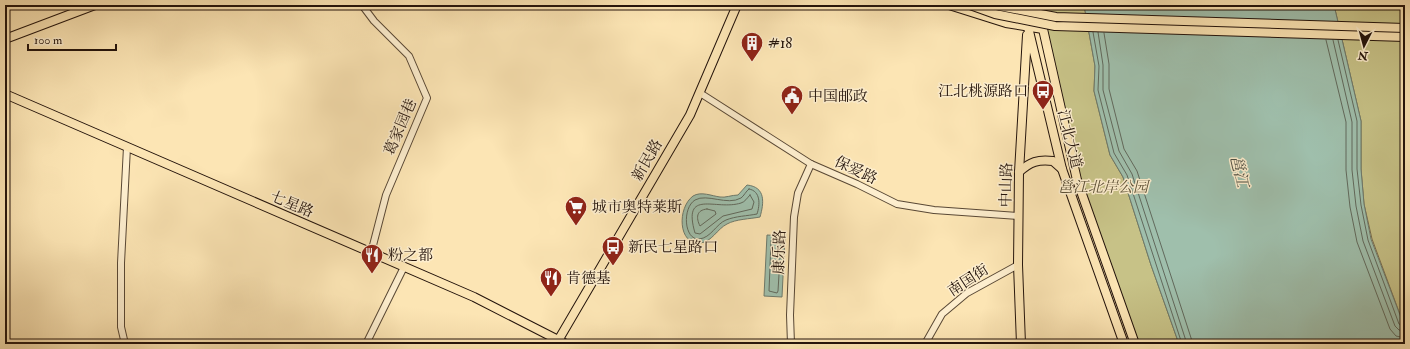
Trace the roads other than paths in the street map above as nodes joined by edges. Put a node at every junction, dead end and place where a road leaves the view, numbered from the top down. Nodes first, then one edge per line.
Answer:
1 (95, 5) edge
2 (362, 5) edge
3 (737, 5) edge
4 (949, 5) edge
5 (970, 5) edge
6 (994, 5) edge
7 (1018, 5) edge
8 (1027, 6) edge
9 (1042, 8) edge
10 (1028, 27) junction
11 (1405, 28) edge
12 (1043, 29) junction
13 (1405, 37) edge
14 (5, 39) edge
15 (700, 93) junction
16 (5, 94) edge
17 (127, 147) junction
18 (811, 164) junction
19 (1062, 169) junction
20 (1019, 172) junction
21 (1019, 216) junction
22 (371, 253) junction
23 (1018, 265) junction
24 (404, 267) junction
25 (558, 342) edge
26 (126, 344) edge
27 (366, 344) edge
28 (566, 344) edge
29 (791, 344) edge
30 (925, 344) edge
31 (1021, 344) edge
32 (1124, 344) edge
33 (1135, 344) edge

1 - 14 main road
2 - 22 street, 葛家园巷
3 - 15 main road, 新民路
4 - 10 main road
5 - 13 main road, bridge
6 - 11 main road, bridge
7 - 8 main road
8 - 9 main road
8 - 10 main road, 江北大道
9 - 12 main road, 江北大道
10 - 12 main road
10 - 19 main road, 江北大道
10 - 20 main road, 中山路
12 - 33 main road, 江北大道
15 - 18 street, 保爱路
15 - 25 main road, 新民路
16 - 17 main road, 七星路
17 - 22 main road, 七星路
17 - 26 street
18 - 21 street, 保爱路
18 - 29 street, 康乐路
19 - 20 main road
19 - 32 main road, 江北大道
20 - 21 main road, 中山路
21 - 23 main road, 中山路
22 - 24 main road, 七星路
23 - 30 street, 南国街
23 - 31 main road, 中山路
24 - 25 main road, 七星路
24 - 27 street
25 - 28 main road, 七星路

